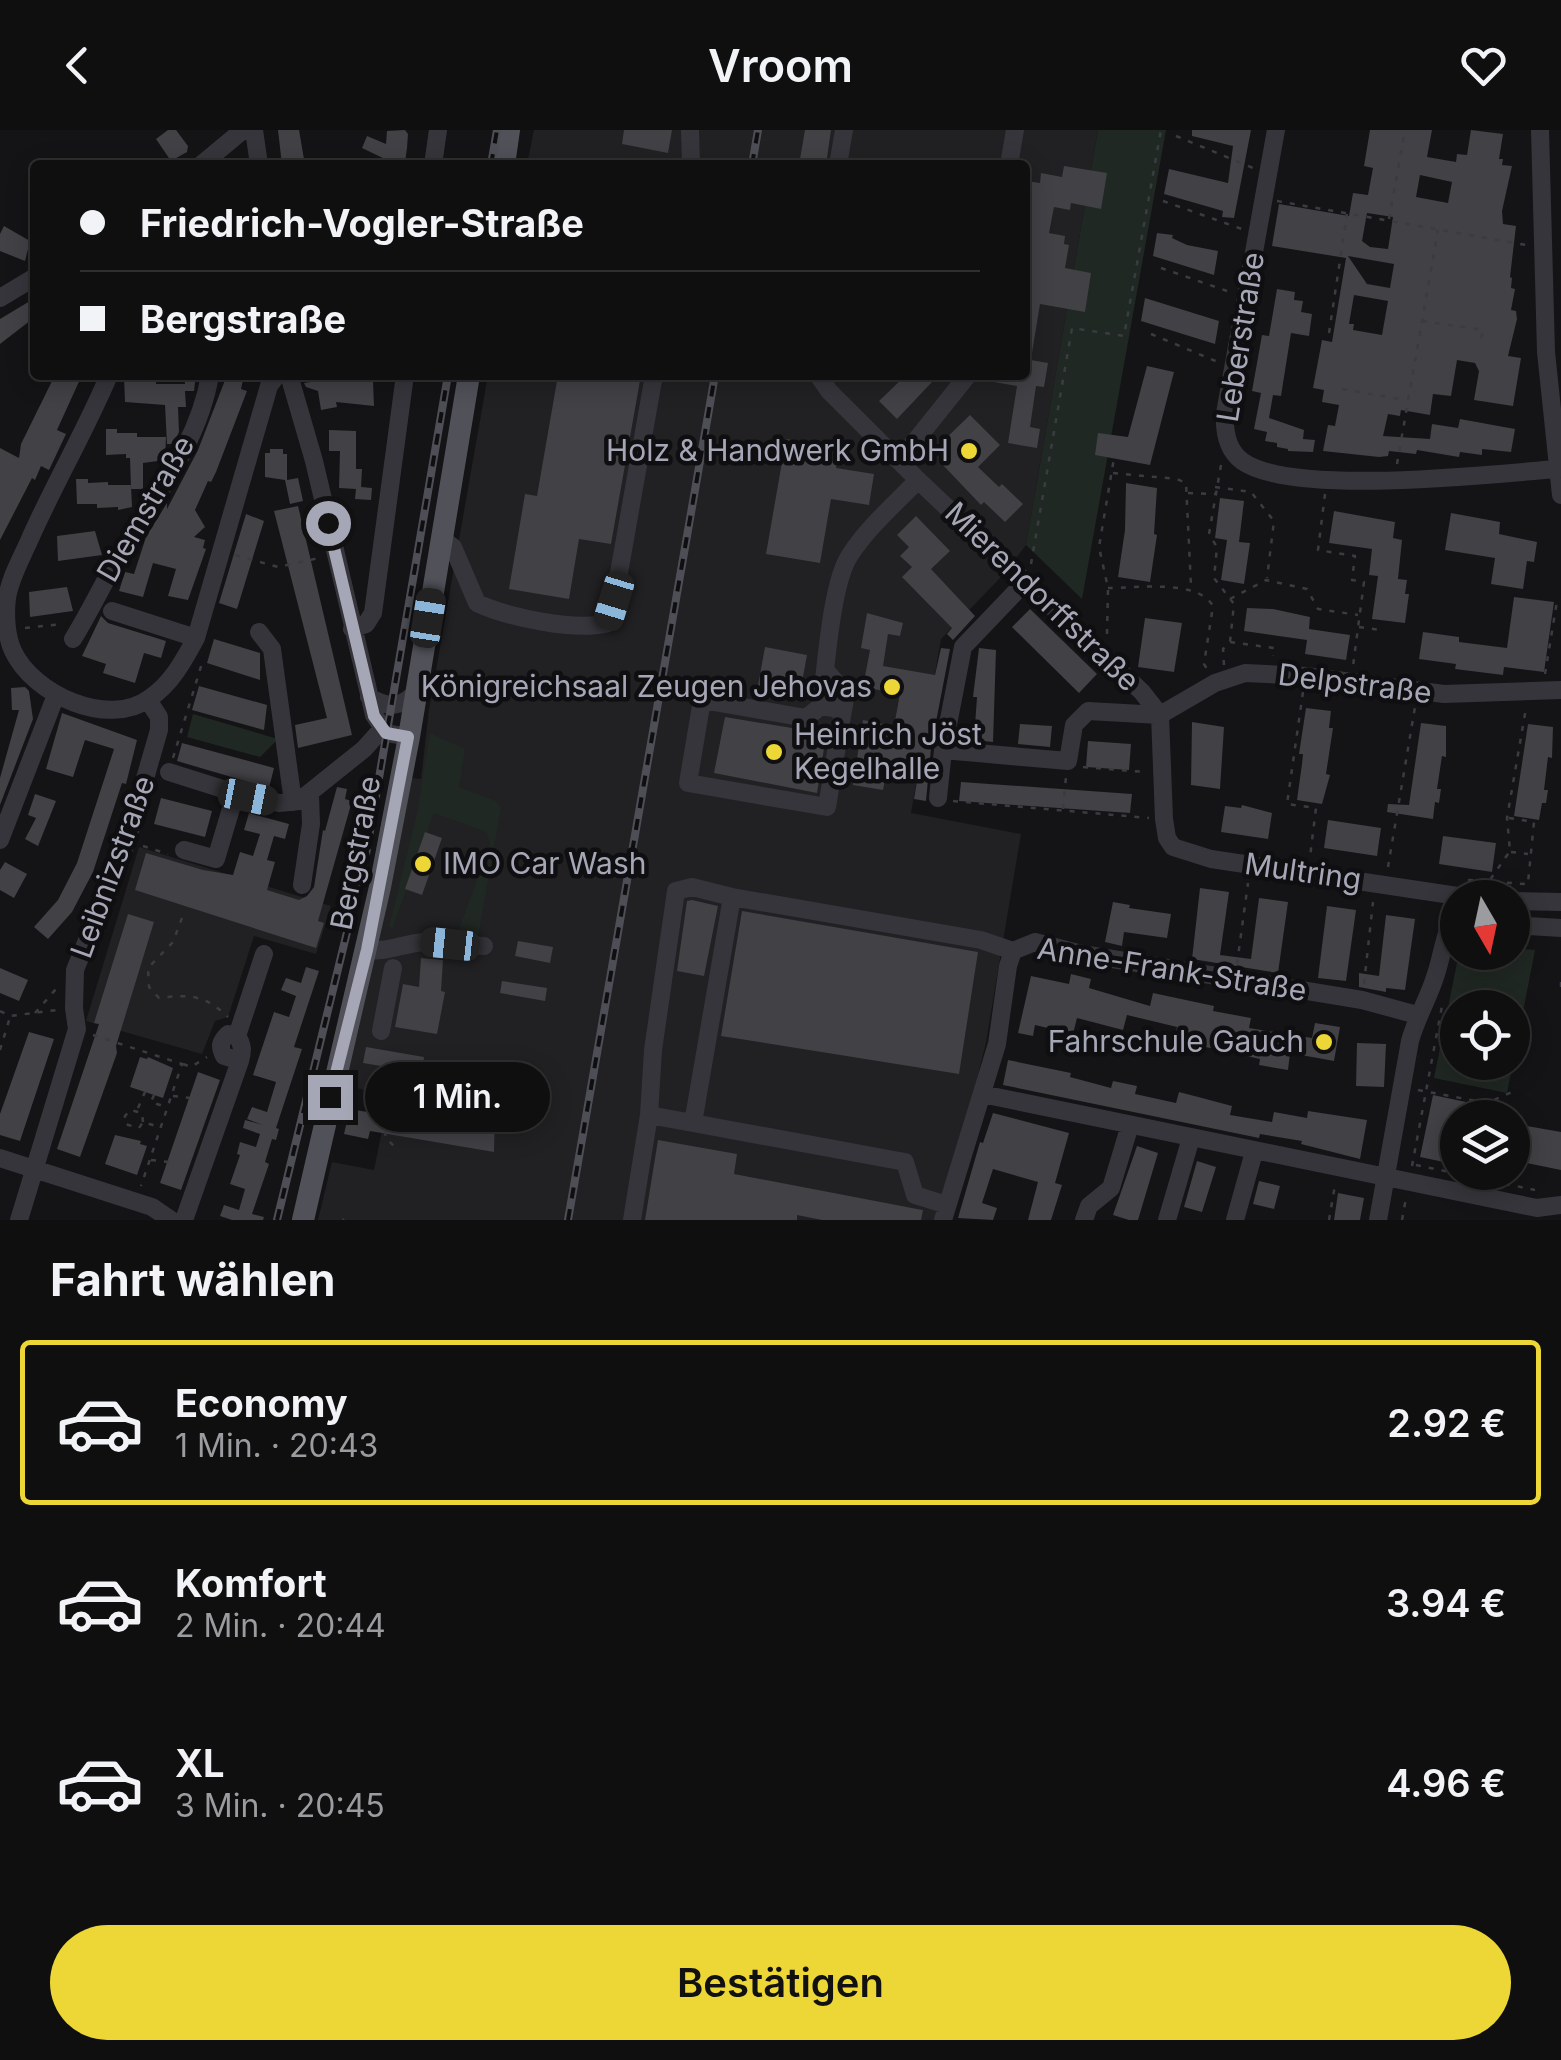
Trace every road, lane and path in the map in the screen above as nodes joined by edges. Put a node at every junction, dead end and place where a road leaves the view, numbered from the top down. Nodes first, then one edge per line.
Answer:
1 (243, 130) edge
2 (254, 130) edge
3 (438, 130) edge
4 (509, 130) edge
5 (690, 130) edge
6 (844, 130) edge
7 (1015, 130) edge
8 (1161, 130) edge
9 (1276, 130) edge
10 (1405, 130) edge
11 (1540, 130) edge
12 (1176, 136) dead end
13 (207, 160) edge
14 (258, 160) edge
15 (434, 160) edge
16 (505, 160) edge
17 (691, 160) edge
18 (839, 160) edge
19 (1010, 160) edge
20 (1268, 174) junction
21 (1264, 199) junction
22 (1163, 201) dead end
23 (1347, 212) junction
24 (1389, 220) junction
25 (1438, 230) junction
26 (1258, 234) junction
27 (1542, 248) junction
28 (1161, 268) dead end
29 (30, 280) edge
30 (0, 298) edge
31 (1246, 298) junction
32 (1422, 321) junction
33 (1329, 333) dead end
34 (1151, 334) dead end
35 (1482, 341) dead end
36 (1234, 368) junction
37 (107, 380) edge
38 (208, 380) edge
39 (273, 380) edge
40 (290, 380) edge
41 (404, 380) edge
42 (468, 380) edge
43 (653, 380) edge
44 (821, 380) edge
45 (964, 380) edge
46 (1342, 389) dead end
47 (1408, 400) junction
48 (1232, 451) junction
49 (1114, 458) dead end
50 (900, 460) junction
51 (1557, 468) junction
52 (1112, 473) junction
53 (1327, 478) junction
54 (918, 480) junction
55 (1394, 480) junction
56 (1215, 487) junction
57 (1186, 493) junction
58 (1214, 494) junction
59 (1561, 495) edge
60 (442, 539) junction
61 (223, 551) junction
62 (335, 554) junction
63 (1027, 580) junction
64 (1266, 580) junction
65 (1108, 588) junction
66 (1191, 589) junction
67 (1229, 599) junction
68 (1561, 600) edge
69 (112, 611) dead end
70 (1360, 615) junction
71 (83, 622) junction
72 (1358, 627) junction
73 (352, 629) junction
74 (1380, 630) dead end
75 (259, 632) dead end
76 (4, 633) edge
77 (73, 639) dead end
78 (1230, 642) junction
79 (201, 644) junction
80 (1106, 657) junction
81 (826, 670) junction
82 (1271, 672) junction
83 (1306, 676) junction
84 (1220, 681) junction
85 (1351, 682) junction
86 (416, 691) junction
87 (1544, 691) edge
88 (1417, 692) junction
89 (56, 695) junction
90 (368, 697) junction
91 (148, 700) junction
92 (820, 706) junction
93 (843, 710) junction
94 (1160, 715) junction
95 (381, 730) junction
96 (408, 737) junction
97 (943, 750) junction
98 (1068, 760) junction
99 (169, 772) joint
100 (1161, 774) junction
101 (236, 792) junction
102 (301, 799) junction
103 (947, 800) joint
104 (1062, 812) junction
105 (1507, 818) junction
106 (1164, 819) junction
107 (0, 840) edge
108 (127, 841) junction
109 (1510, 851) junction
110 (183, 854) joint
111 (1186, 854) joint
112 (1529, 854) junction
113 (1250, 866) junction
114 (1308, 873) junction
115 (1489, 880) edge
116 (1528, 880) edge
117 (1380, 882) junction
118 (302, 885) dead end
119 (1420, 888) junction
120 (1440, 890) edge
121 (732, 897) junction
122 (1530, 901) edge
123 (1561, 902) edge
124 (1440, 910) edge
125 (182, 918) dead end
126 (1530, 926) edge
127 (1561, 928) edge
128 (484, 946) dead end
129 (367, 950) junction
130 (1013, 951) junction
131 (264, 954) dead end
132 (1440, 956) edge
133 (393, 968) dead end
134 (1235, 981) junction
135 (1561, 982) edge
136 (1561, 995) edge
137 (46, 1000) dead end
138 (1362, 1000) junction
139 (74, 1008) junction
140 (0, 1011) edge
141 (35, 1013) junction
142 (1417, 1015) junction
143 (10, 1016) junction
144 (1440, 1018) edge
145 (78, 1030) junction
146 (381, 1031) dead end
147 (238, 1032) junction
148 (220, 1048) junction
149 (0, 1050) edge
150 (240, 1061) junction
151 (182, 1064) junction
152 (1402, 1087) junction
153 (145, 1092) dead end
154 (1426, 1092) junction
155 (1512, 1092) dead end
156 (982, 1094) junction
157 (154, 1095) dead end
158 (171, 1096) junction
159 (190, 1098) dead end
160 (167, 1107) junction
161 (138, 1110) junction
162 (649, 1115) junction
163 (388, 1118) dead end
164 (143, 1122) junction
165 (694, 1123) junction
166 (1130, 1126) junction
167 (160, 1128) junction
168 (1192, 1138) junction
169 (398, 1150) dead end
170 (1254, 1152) junction
171 (0, 1158) edge
172 (149, 1160) junction
173 (169, 1162) dead end
174 (1338, 1168) junction
175 (33, 1169) junction
176 (1411, 1174) junction
177 (1385, 1178) junction
178 (1555, 1199) edge
179 (135, 1202) junction
180 (945, 1213) edge
181 (19, 1220) edge
182 (171, 1220) edge
183 (184, 1220) edge
184 (303, 1220) edge
185 (632, 1220) edge
186 (1084, 1220) edge
187 (1167, 1220) edge
188 (1235, 1220) edge
189 (1329, 1220) edge
190 (1378, 1220) edge
191 (1402, 1220) edge

1 - 13 street
2 - 14 street
3 - 15 street
4 - 16 main road
5 - 17 street
6 - 18 street
7 - 19 street
8 - 63 path
9 - 20 street, Leberstraße
10 - 24 path
11 - 27 street
12 - 20 path
20 - 21 street, Leberstraße
21 - 23 path
21 - 26 street, Leberstraße
22 - 26 path
23 - 24 path
23 - 33 path
24 - 25 path
25 - 27 path
25 - 32 path
26 - 31 street, Leberstraße
27 - 51 street
28 - 31 path
29 - 30 street
31 - 36 street, Leberstraße
32 - 35 path
32 - 47 path
34 - 36 path
36 - 48 street, Leberstraße
37 - 76 street
38 - 71 street, Diemstraße
39 - 61 street
40 - 62 street
41 - 73 street
42 - 60 main road, Bergstraße
43 - 60 street
44 - 50 street, Mierendorffstraße
45 - 50 street
46 - 47 path
47 - 55 path
48 - 53 street, Leberstraße
48 - 56 path
49 - 52 path
50 - 54 street, Mierendorffstraße
51 - 55 street, Leberstraße
51 - 59 street
52 - 57 path
52 - 65 path
53 - 55 street, Leberstraße
53 - 70 path
54 - 63 street, Mierendorffstraße
54 - 81 street
56 - 58 path
56 - 64 path
57 - 58 path
57 - 66 path
58 - 67 path
60 - 86 main road, Bergstraße
61 - 62 path
61 - 79 street
62 - 73 street
63 - 80 street, Mierendorffstraße
63 - 97 street
64 - 67 path
64 - 70 path
65 - 66 path
65 - 80 path
66 - 84 path
67 - 78 path
68 - 87 path
69 - 79 street
70 - 72 path
71 - 76 path
71 - 77 street, Diemstraße
72 - 74 path
72 - 85 path
73 - 90 street
75 - 102 street
76 - 89 street
78 - 82 path
78 - 84 path
79 - 91 street
79 - 99 path
80 - 94 street, Mierendorffstraße
81 - 92 street
81 - 93 street
82 - 83 street, Delpstraße
82 - 84 street, Delpstraße
83 - 85 street, Delpstraße
83 - 114 path
84 - 94 street, Delpstraße
85 - 88 street, Delpstraße
86 - 90 street
86 - 96 main road, Bergstraße
87 - 88 street, Delpstraße
87 - 105 path
88 - 117 path
89 - 91 street
89 - 107 street
90 - 95 street
91 - 108 street, Leibnizstraße
92 - 93 street
92 - 93 street
94 - 98 street
94 - 100 street, Mierendorffstraße
95 - 96 street
95 - 102 street
96 - 129 main road, Bergstraße
97 - 98 street
97 - 103 street
98 - 100 path
98 - 104 path
99 - 101 street
100 - 106 street, Mierendorffstraße
101 - 102 street
101 - 110 street
102 - 118 street
103 - 104 path
104 - 106 path
105 - 109 path
105 - 112 path
106 - 111 street, Mierendorffstraße
108 - 110 path
108 - 139 street, Leibnizstraße
109 - 112 path
109 - 115 path
111 - 113 street, Multring
112 - 116 path
113 - 114 street, Multring
113 - 134 path
114 - 117 street, Multring
117 - 119 street, Multring
117 - 138 path
119 - 120 street, Multring
119 - 124 street
121 - 130 street
121 - 162 street
121 - 165 street
122 - 123 street
125 - 147 path
126 - 127 street
128 - 129 street
129 - 184 main road, Bergstraße
130 - 134 street, Anne-Frank-Straße
130 - 156 street, Anne-Frank-Straße
131 - 147 street
132 - 142 street
133 - 146 street
134 - 138 street, Anne-Frank-Straße
135 - 136 path
137 - 141 path
138 - 142 street, Anne-Frank-Straße
139 - 141 path
139 - 145 street, Leibnizstraße
140 - 143 path
141 - 143 path
142 - 152 street
143 - 149 path
144 - 154 path
145 - 151 path
145 - 175 street, Leibnizstraße
147 - 148 street
147 - 150 street
148 - 150 street
148 - 151 path
150 - 183 street
151 - 158 path
152 - 154 path
152 - 177 street
153 - 161 path
154 - 155 path
154 - 176 path
156 - 166 street
156 - 180 street, Anne-Frank-Straße
157 - 160 path
158 - 159 path
158 - 160 path
160 - 167 path
161 - 164 path
161 - 164 path
162 - 165 street
162 - 185 street
163 - 169 path
164 - 167 path
165 - 180 street
166 - 168 street
166 - 186 street
167 - 172 path
168 - 170 street
168 - 187 street
170 - 174 street
170 - 188 street
171 - 175 street
172 - 173 path
172 - 179 path
174 - 177 street
174 - 189 path
175 - 179 street
175 - 181 street, Leibnizstraße
176 - 177 street
176 - 178 path
176 - 178 street
176 - 191 path
177 - 190 street
179 - 182 street

